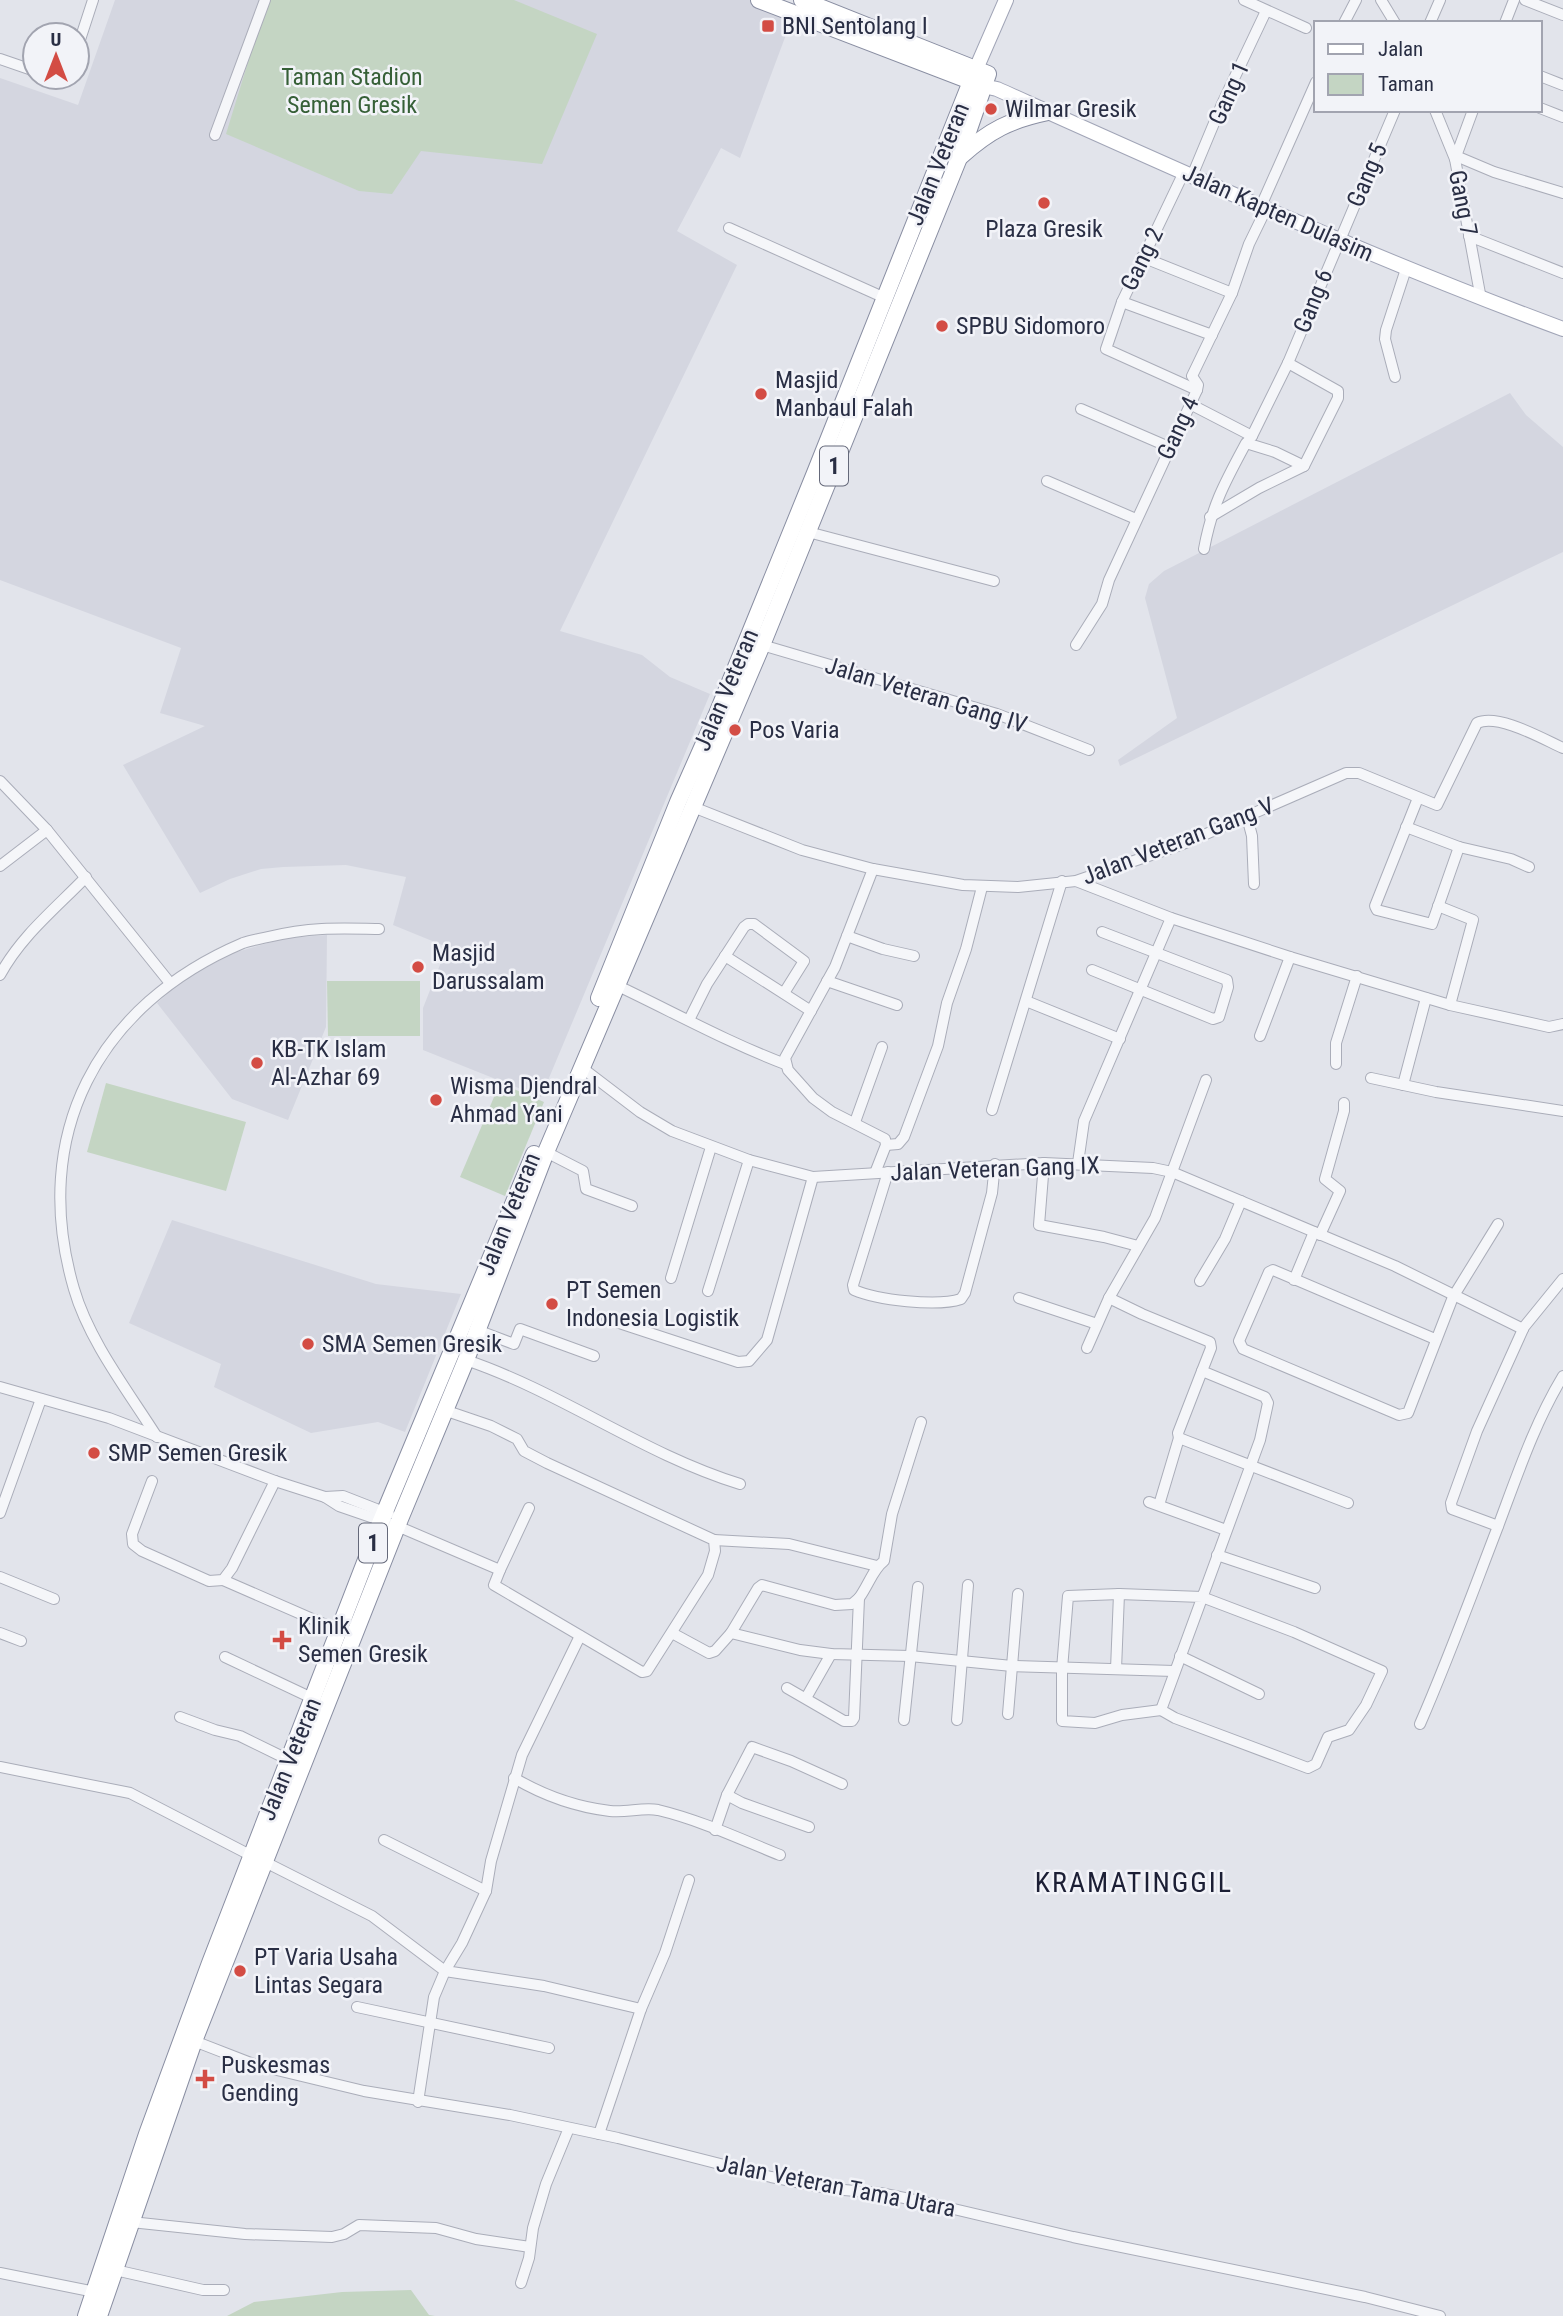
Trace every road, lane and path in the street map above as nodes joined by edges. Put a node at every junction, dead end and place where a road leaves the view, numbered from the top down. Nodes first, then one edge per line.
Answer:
1 (93, 0) edge
2 (265, 0) edge
3 (759, 0) edge
4 (802, 0) edge
5 (1006, 0) edge
6 (1244, 0) edge
7 (1356, 0) edge
8 (1381, 0) edge
9 (1440, 0) edge
10 (1514, 0) edge
11 (1525, 0) edge
12 (1266, 11) junction
13 (1563, 15) edge
14 (86, 21) edge
15 (1345, 21) edge
16 (1394, 21) edge
17 (1431, 21) edge
18 (1507, 21) edge
19 (1306, 28) dead end
20 (0, 59) edge
21 (21, 66) edge
22 (1542, 77) edge
23 (983, 80) junction
24 (1563, 85) edge
25 (1314, 87) edge
26 (1542, 109) edge
27 (1048, 112) junction
28 (1394, 112) edge
29 (1436, 112) edge
30 (1472, 112) edge
31 (1563, 117) edge
32 (215, 135) dead end
33 (959, 158) junction
34 (1455, 158) junction
35 (1188, 174) junction
36 (1563, 193) edge
37 (1263, 208) junction
38 (729, 228) dead end
39 (1469, 236) junction
40 (1339, 240) junction
41 (1142, 257) junction
42 (1406, 269) junction
43 (1563, 273) edge
44 (1232, 293) junction
45 (885, 298) junction
46 (1481, 299) junction
47 (1122, 302) junction
48 (1563, 330) edge
49 (1212, 335) junction
50 (1288, 363) junction
51 (1395, 377) dead end
52 (1196, 390) junction
53 (1190, 404) junction
54 (1082, 409) dead end
55 (1249, 439) junction
56 (1169, 447) junction
57 (1304, 466) junction
58 (1047, 481) dead end
59 (1210, 517) junction
60 (1136, 519) junction
61 (808, 532) junction
62 (1204, 550) dead end
63 (994, 581) dead end
64 (762, 645) junction
65 (1076, 645) dead end
66 (724, 717) junction
67 (1563, 748) edge
68 (1089, 750) dead end
69 (697, 777) junction
70 (0, 781) edge
71 (1418, 798) junction
72 (693, 807) junction
73 (1247, 817) junction
74 (1406, 827) junction
75 (47, 830) junction
76 (1458, 847) junction
77 (0, 866) edge
78 (1529, 867) dead end
79 (873, 869) junction
80 (86, 877) junction
81 (1076, 880) junction
82 (1062, 881) junction
83 (1254, 884) dead end
84 (982, 887) junction
85 (1438, 906) junction
86 (1171, 918) junction
87 (379, 929) dead end
88 (1102, 932) dead end
89 (847, 936) junction
90 (1156, 953) junction
91 (725, 956) junction
92 (914, 956) dead end
93 (1290, 957) junction
94 (1091, 970) dead end
95 (0, 975) edge
96 (1357, 976) junction
97 (827, 981) junction
98 (170, 983) junction
99 (616, 985) junction
100 (1141, 989) junction
101 (784, 993) junction
102 (1426, 998) junction
103 (1026, 1001) junction
104 (897, 1005) dead end
105 (1450, 1005) junction
106 (811, 1011) junction
107 (689, 1020) junction
108 (1563, 1024) edge
109 (1260, 1036) dead end
110 (1119, 1039) junction
111 (882, 1047) dead end
112 (785, 1064) junction
113 (1336, 1064) dead end
114 (581, 1068) junction
115 (1371, 1078) dead end
116 (1206, 1080) dead end
117 (1403, 1085) junction
118 (1344, 1103) dead end
119 (992, 1110) dead end
120 (1563, 1111) edge
121 (855, 1122) junction
122 (886, 1145) junction
123 (711, 1147) junction
124 (546, 1152) junction
125 (749, 1160) junction
126 (1044, 1163) junction
127 (1078, 1163) junction
128 (995, 1164) junction
129 (888, 1172) junction
130 (1172, 1172) junction
131 (875, 1173) junction
132 (813, 1177) junction
133 (1241, 1201) junction
134 (632, 1206) dead end
135 (1498, 1224) dead end
136 (1317, 1234) junction
137 (1138, 1246) junction
138 (671, 1278) dead end
139 (1563, 1279) edge
140 (1200, 1280) dead end
141 (1294, 1280) junction
142 (708, 1291) dead end
143 (1453, 1297) junction
144 (1019, 1298) dead end
145 (1110, 1298) junction
146 (607, 1319) dead end
147 (1097, 1324) junction
148 (1523, 1329) junction
149 (477, 1330) junction
150 (1435, 1339) junction
151 (1087, 1348) dead end
152 (594, 1356) dead end
153 (466, 1360) junction
154 (1202, 1371) junction
155 (1563, 1376) edge
156 (0, 1387) edge
157 (41, 1399) junction
158 (444, 1410) junction
159 (921, 1422) dead end
160 (157, 1437) junction
161 (1179, 1438) junction
162 (1250, 1467) junction
163 (152, 1480) dead end
164 (275, 1481) junction
165 (740, 1484) dead end
166 (1348, 1503) dead end
167 (529, 1508) dead end
168 (0, 1513) edge
169 (391, 1520) junction
170 (1498, 1526) junction
171 (1226, 1530) junction
172 (714, 1540) junction
173 (1217, 1555) junction
174 (877, 1566) junction
175 (500, 1570) junction
176 (0, 1577) edge
177 (223, 1580) junction
178 (968, 1585) dead end
179 (918, 1587) dead end
180 (1315, 1588) dead end
181 (1018, 1594) dead end
182 (1119, 1594) junction
183 (1202, 1597) junction
184 (859, 1598) junction
185 (54, 1600) dead end
186 (340, 1631) junction
187 (0, 1633) edge
188 (672, 1633) junction
189 (732, 1633) junction
190 (580, 1636) junction
191 (21, 1641) dead end
192 (831, 1654) junction
193 (856, 1655) junction
194 (910, 1656) junction
195 (1180, 1656) junction
196 (225, 1657) dead end
197 (961, 1660) junction
198 (1012, 1667) junction
199 (1062, 1669) junction
200 (1116, 1669) junction
201 (1174, 1671) junction
202 (787, 1688) dead end
203 (1259, 1694) dead end
204 (806, 1698) junction
205 (314, 1699) junction
206 (1161, 1710) junction
207 (1008, 1714) dead end
208 (180, 1717) dead end
209 (904, 1720) dead end
210 (957, 1720) dead end
211 (1420, 1724) dead end
212 (289, 1760) junction
213 (0, 1767) edge
214 (514, 1778) junction
215 (842, 1784) dead end
216 (727, 1796) junction
217 (809, 1827) dead end
218 (715, 1830) junction
219 (384, 1840) dead end
220 (780, 1855) dead end
221 (259, 1859) junction
222 (688, 1880) dead end
223 (486, 1891) junction
224 (445, 1971) junction
225 (357, 2007) dead end
226 (641, 2009) junction
227 (429, 2023) junction
228 (194, 2040) junction
229 (549, 2048) dead end
230 (418, 2102) junction
231 (569, 2128) junction
232 (600, 2134) junction
233 (131, 2222) junction
234 (530, 2247) junction
235 (115, 2270) junction
236 (0, 2273) edge
237 (522, 2283) dead end
238 (225, 2290) dead end
239 (95, 2292) junction
240 (86, 2316) edge
241 (99, 2316) edge
242 (1440, 2316) edge

1 - 14 street
2 - 32 street
3 - 23 highway
4 - 23 highway
5 - 23 main road
6 - 12 street
7 - 15 street
8 - 16 street
9 - 17 street
10 - 18 street
11 - 13 street
12 - 19 street
12 - 35 street, Gang 1
20 - 21 street
22 - 24 street
23 - 27 main road, Jalan Kapten Dulasim
23 - 33 highway, Jalan Veteran / 1
23 - 45 highway, Jalan Veteran / 1
25 - 37 street, Gang 4
26 - 31 street
27 - 33 highway
27 - 35 main road, Jalan Kapten Dulasim
28 - 40 street, Gang 5
29 - 34 street
30 - 34 street, Gang 7
33 - 61 highway, Jalan Veteran / 1
34 - 36 street
34 - 39 street, Gang 7
35 - 37 main road, Jalan Kapten Dulasim
35 - 41 street, Gang 2
37 - 40 main road, Jalan Kapten Dulasim
37 - 44 street, Gang 4
38 - 45 street
39 - 43 street
39 - 46 street, Gang 7
40 - 42 main road, Jalan Kapten Dulasim
40 - 50 street, Gang 6
41 - 44 street
41 - 47 street, Gang 2
42 - 46 main road, Jalan Kapten Dulasim
42 - 51 street
44 - 49 street, Gang 4
45 - 66 highway, Jalan Veteran / 1
46 - 48 main road, Jalan Kapten Dulasim
47 - 49 street
47 - 52 street, Gang 2
49 - 52 street, Gang 4
50 - 55 street, Gang 6
50 - 57 street
52 - 53 street, Gang 4
53 - 55 street
53 - 56 street, Gang 4
54 - 56 street
55 - 57 street
55 - 59 street, Gang 6
56 - 60 street, Gang 4
57 - 59 street
58 - 60 street
59 - 62 street, Gang 6
60 - 65 street, Gang 4
61 - 63 street
61 - 64 highway, Jalan Veteran / 1
64 - 66 highway, Jalan Veteran / 1
64 - 68 street, Jalan Veteran Gang IV
66 - 69 highway, Jalan Veteran / 1
67 - 71 street
69 - 72 highway, Jalan Veteran / 1
69 - 169 highway, Jalan Veteran / 1
70 - 75 street
71 - 73 street, Jalan Veteran Gang V
71 - 74 street
72 - 79 street, Jalan Veteran Gang V
72 - 99 highway, Jalan Veteran / 1
73 - 81 street, Jalan Veteran Gang V
73 - 83 street
74 - 76 street
74 - 85 street
75 - 77 street
75 - 80 street
76 - 78 street
76 - 85 street
79 - 84 street, Jalan Veteran Gang V
79 - 89 street
80 - 95 street
80 - 98 street
81 - 82 street, Jalan Veteran Gang V
81 - 86 street
82 - 84 street, Jalan Veteran Gang V
82 - 103 street
84 - 122 street
85 - 105 street
86 - 90 street
86 - 93 street
87 - 98 street
88 - 90 street
89 - 92 street
89 - 97 street
90 - 100 street
90 - 100 street
91 - 101 street
91 - 101 street
91 - 107 street
93 - 96 street
93 - 109 street
94 - 100 street
96 - 102 street
96 - 113 street
97 - 104 street
97 - 106 street
98 - 160 street
99 - 107 street
99 - 114 highway, Jalan Veteran / 1
100 - 110 street
101 - 106 street
102 - 105 street
102 - 117 street
103 - 110 street
103 - 119 street
105 - 108 street
106 - 112 street
107 - 112 street
110 - 127 street
111 - 121 street
112 - 121 street
114 - 123 street, Jalan Veteran Gang IX
114 - 124 highway, Jalan Veteran / 1
115 - 117 street
116 - 130 street
117 - 120 street
118 - 136 street
121 - 122 street
122 - 131 street
123 - 125 street, Jalan Veteran Gang IX
123 - 138 street
124 - 134 street
124 - 149 highway, Jalan Veteran / 1
125 - 132 street, Jalan Veteran Gang IX
125 - 142 street
126 - 127 street, Jalan Veteran Gang IX
126 - 128 street, Jalan Veteran Gang IX
126 - 137 street
127 - 130 street, Jalan Veteran Gang IX
128 - 129 street, Jalan Veteran Gang IX
128 - 129 street
129 - 131 street, Jalan Veteran Gang IX
130 - 133 street, Jalan Veteran Gang IX
130 - 137 street
131 - 132 street, Jalan Veteran Gang IX
132 - 146 street
133 - 136 street, Jalan Veteran Gang IX
133 - 140 street
135 - 143 street
136 - 141 street
136 - 143 street, Jalan Veteran Gang IX
137 - 145 street
139 - 148 street
141 - 150 street
141 - 150 street
143 - 148 street, Jalan Veteran Gang IX
143 - 150 street
144 - 147 street
145 - 147 street
145 - 154 street
147 - 151 street
148 - 170 street
149 - 152 street
149 - 153 highway, Jalan Veteran / 1
153 - 158 highway, Jalan Veteran / 1
153 - 165 street
154 - 161 street
154 - 162 street
155 - 170 street
156 - 157 street
157 - 160 street
157 - 168 street
158 - 169 highway, Jalan Veteran / 1
158 - 172 street
159 - 174 street
160 - 164 street
161 - 162 street
161 - 171 street
162 - 166 street
162 - 171 street
163 - 177 street
164 - 169 street
164 - 177 street
167 - 175 street
169 - 175 street
169 - 186 highway, Jalan Veteran / 1
169 - 221 highway, Jalan Veteran / 1
170 - 211 street
171 - 173 street
172 - 174 street
172 - 188 street
173 - 180 street
173 - 183 street
174 - 184 street
175 - 190 street
176 - 185 street
177 - 186 street
178 - 197 street
179 - 194 street
181 - 198 street
182 - 183 street
182 - 199 street
182 - 200 street
183 - 195 street
183 - 206 street
184 - 189 street
184 - 193 street
186 - 205 highway, Jalan Veteran / 1
187 - 191 street
188 - 189 street
188 - 190 street
189 - 192 street
190 - 214 street
192 - 193 street
192 - 204 street
193 - 194 street
193 - 204 street
194 - 197 street
194 - 209 street
195 - 201 street
195 - 203 street
196 - 205 street
197 - 198 street
197 - 210 street
198 - 199 street
198 - 207 street
199 - 200 street
199 - 206 street
200 - 201 street
201 - 206 street
202 - 204 street
205 - 212 highway, Jalan Veteran / 1
208 - 212 street
212 - 221 highway, Jalan Veteran / 1
213 - 221 street
214 - 218 street
214 - 223 street
215 - 216 street
216 - 217 street
216 - 218 street
218 - 220 street
219 - 223 street
221 - 224 street
221 - 228 highway, Jalan Veteran / 1
221 - 239 highway, Jalan Veteran / 1
222 - 226 street
223 - 224 street
224 - 226 street
224 - 227 street
225 - 227 street
226 - 232 street
227 - 229 street
227 - 230 street
228 - 230 street, Jalan Veteran Tama Utara
228 - 233 highway, Jalan Veteran / 1
230 - 231 street, Jalan Veteran Tama Utara
231 - 232 street, Jalan Veteran Tama Utara
231 - 234 street
232 - 242 street, Jalan Veteran Tama Utara
233 - 234 street
233 - 235 highway, Jalan Veteran / 1
234 - 237 street
235 - 238 street
235 - 241 highway, Jalan Veteran / 1
236 - 239 street
239 - 240 highway, Jalan Veteran / 1

